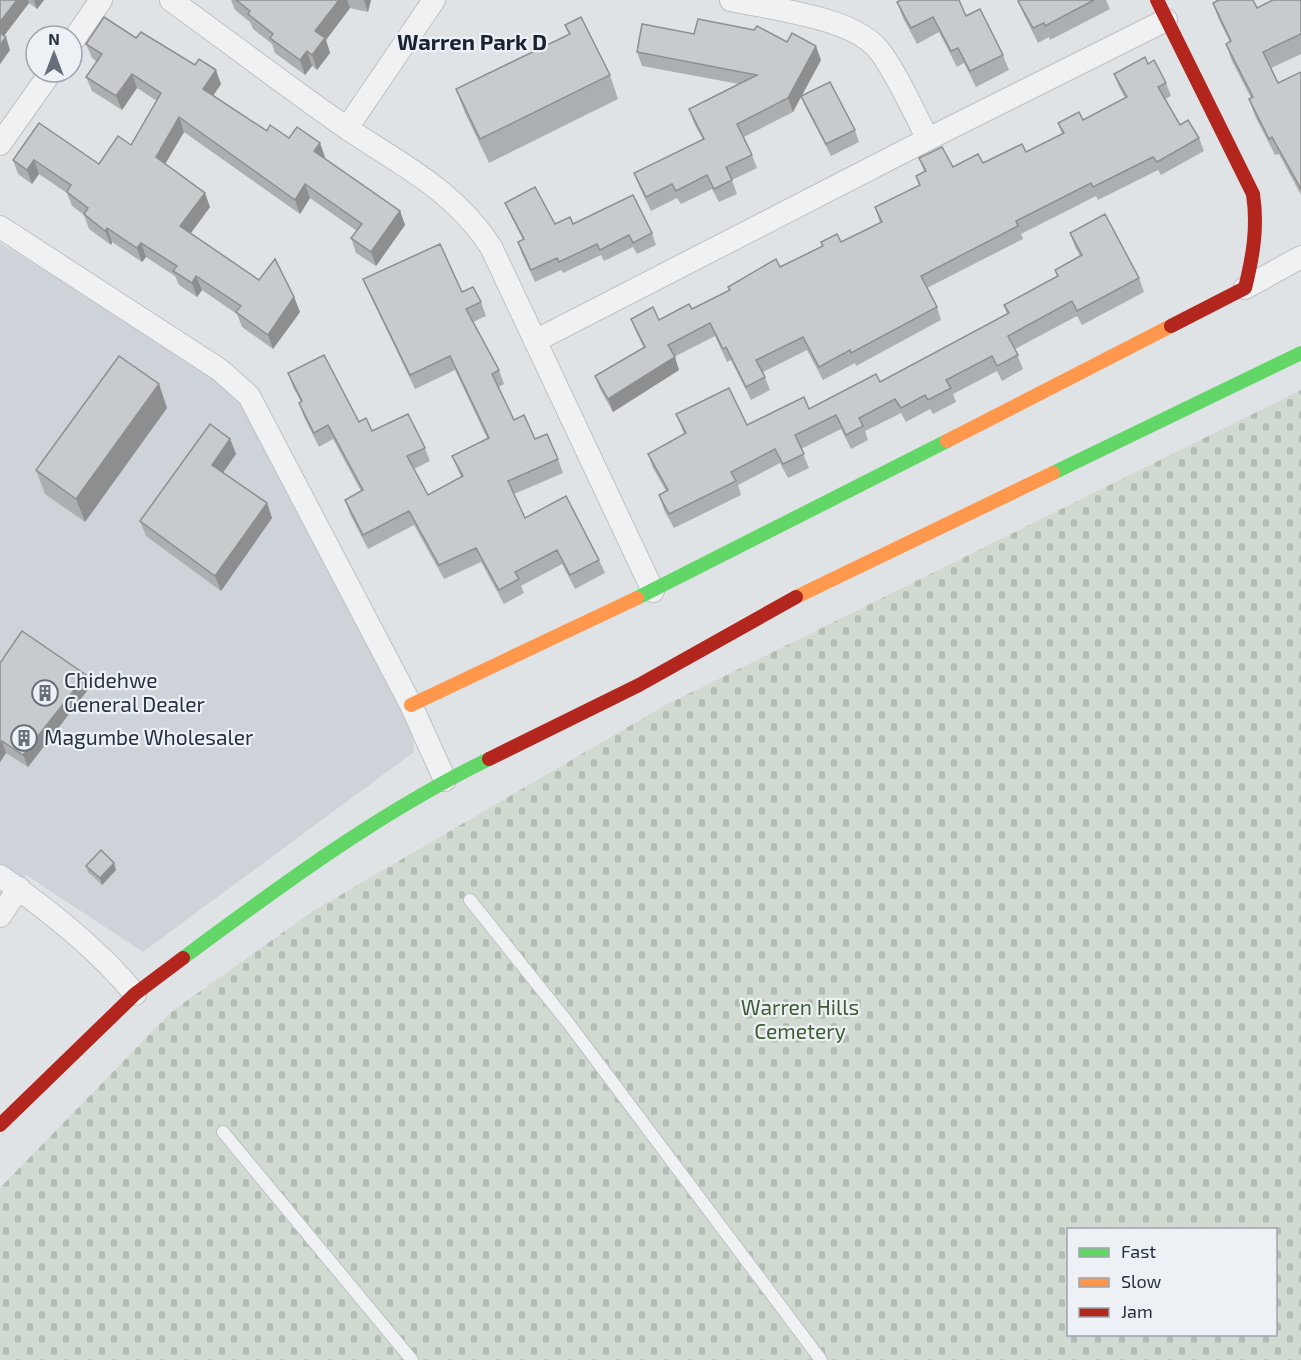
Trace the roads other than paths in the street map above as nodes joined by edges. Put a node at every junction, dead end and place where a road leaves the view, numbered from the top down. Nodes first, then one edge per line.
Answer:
1 (101, 0) edge
2 (171, 0) edge
3 (434, 0) edge
4 (731, 0) edge
5 (1162, 10) edge
6 (84, 25) edge
7 (42, 84) edge
8 (348, 128) junction
9 (928, 140) junction
10 (0, 144) edge
11 (0, 227) edge
12 (1301, 257) edge
13 (1245, 288) junction
14 (536, 341) junction
15 (1301, 353) edge
16 (653, 591) junction
17 (411, 705) junction
18 (445, 780) junction
19 (0, 876) edge
20 (19, 888) junction
21 (470, 900) dead end
22 (0, 916) edge
23 (135, 994) junction
24 (0, 1125) edge
25 (222, 1132) dead end
26 (818, 1359) edge
27 (412, 1360) edge

1 - 6 street
2 - 8 street
3 - 8 street
4 - 9 street
5 - 9 street
5 - 13 street
7 - 10 street
8 - 14 street
9 - 14 street
11 - 17 street
12 - 13 street
13 - 16 street
14 - 16 street
15 - 18 street
16 - 17 street
17 - 18 street
18 - 23 street
19 - 20 street
20 - 22 street
20 - 23 street
21 - 26 lane
23 - 24 street
25 - 27 lane

